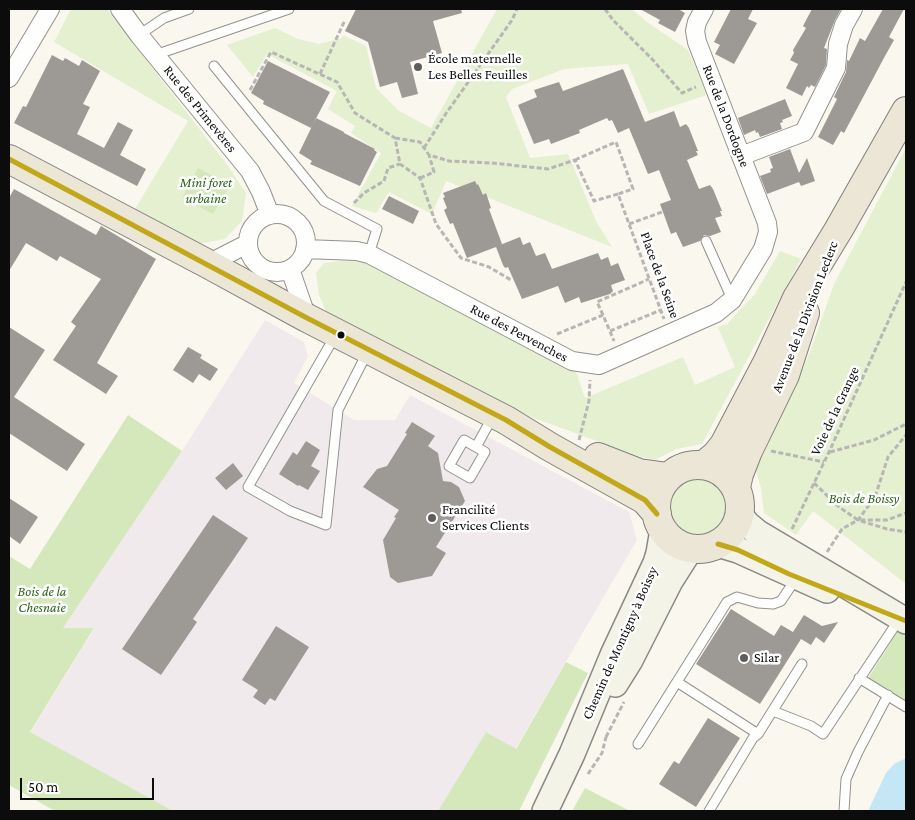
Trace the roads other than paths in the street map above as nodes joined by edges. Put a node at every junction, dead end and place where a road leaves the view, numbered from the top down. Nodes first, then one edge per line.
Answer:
1 (50, 9) edge
2 (120, 9) edge
3 (189, 9) edge
4 (290, 9) edge
5 (704, 9) edge
6 (853, 9) edge
7 (139, 35) junction
8 (155, 55) junction
9 (214, 66) dead end
10 (9, 78) edge
11 (906, 111) edge
12 (741, 156) junction
13 (9, 159) edge
14 (270, 216) junction
15 (767, 223) joint
16 (839, 230) junction
17 (706, 241) dead end
18 (248, 244) junction
19 (305, 249) junction
20 (369, 254) junction
21 (208, 264) junction
22 (290, 269) junction
23 (732, 300) junction
24 (306, 318) junction
25 (337, 334) junction
26 (368, 350) junction
27 (500, 417) junction
28 (476, 447) dead end
29 (704, 465) junction
30 (668, 477) junction
31 (736, 487) junction
32 (740, 515) junction
33 (660, 522) junction
34 (718, 544) junction
35 (691, 548) junction
36 (807, 573) junction
37 (903, 619) edge
38 (802, 664) dead end
39 (859, 678) junction
40 (677, 682) junction
41 (888, 695) junction
42 (906, 707) edge
43 (773, 710) junction
44 (758, 734) junction
45 (638, 744) dead end
46 (572, 754) junction
47 (545, 811) edge
48 (709, 811) edge
49 (844, 811) edge

1 - 10 street
2 - 7 street, Rue des Primevères
3 - 7 lane
4 - 8 lane
5 - 12 street, Rue de la Dordogne
6 - 12 street
7 - 8 street, Rue des Primevères
8 - 14 street, Rue des Primevères
9 - 20 lane
11 - 16 main road, Avenue de la Division Leclerc
12 - 15 street, Rue de la Dordogne
13 - 21 main road
14 - 18 street
14 - 19 street
15 - 23 street, Rue des Pervenches
16 - 29 main road, Avenue de la Division Leclerc
16 - 31 main road, Avenue de la Division Leclerc
17 - 23 lane
18 - 21 street
18 - 22 street
19 - 20 street, Rue des Pervenches
19 - 22 street
20 - 23 street, Rue des Pervenches
21 - 24 main road
22 - 24 street
24 - 25 main road
25 - 26 main road
25 - 26 lane
26 - 27 main road
27 - 28 lane
27 - 30 main road
27 - 33 main road
29 - 30 main road
29 - 31 main road
30 - 33 main road
31 - 32 main road
32 - 34 main road
32 - 36 main road
33 - 35 main road
33 - 46 main road, Chemin de Montigny à Boissy
34 - 35 main road
34 - 36 main road
35 - 46 main road, Chemin de Montigny à Boissy
36 - 37 main road
36 - 40 lane
37 - 39 lane
38 - 43 lane
39 - 41 lane
39 - 43 lane
40 - 44 lane
40 - 45 lane
41 - 42 lane
41 - 49 lane
43 - 44 lane
44 - 48 lane
46 - 47 main road, Chemin de Montigny à Boissy

